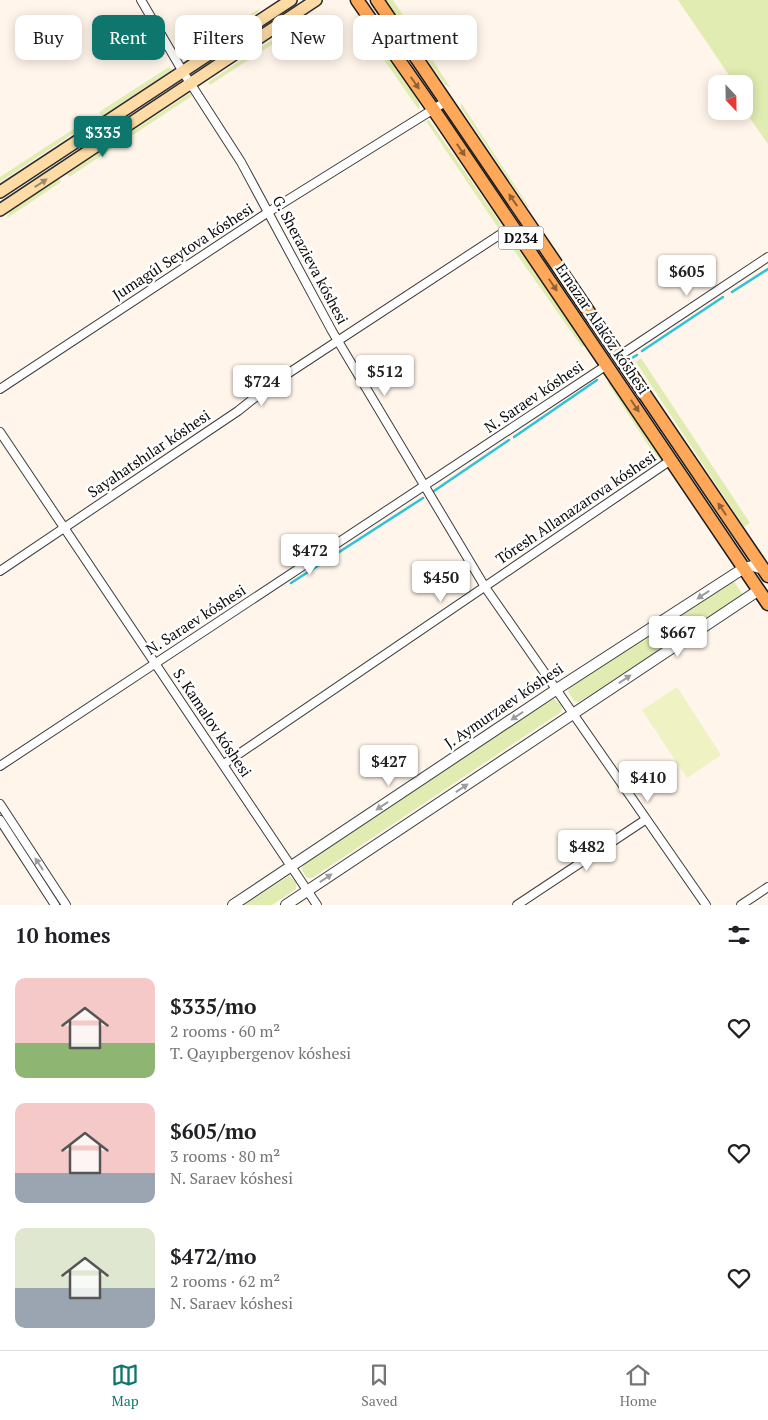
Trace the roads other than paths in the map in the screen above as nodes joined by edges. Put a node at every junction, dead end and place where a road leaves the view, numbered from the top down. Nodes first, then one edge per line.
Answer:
1 (141, 0) edge
2 (291, 0) edge
3 (316, 0) edge
4 (357, 0) edge
5 (377, 0) edge
6 (183, 72) junction
7 (190, 84) junction
8 (446, 102) junction
9 (434, 110) junction
10 (0, 192) edge
11 (0, 210) edge
12 (270, 211) junction
13 (513, 226) junction
14 (768, 257) edge
15 (339, 342) junction
16 (618, 356) junction
17 (607, 365) junction
18 (0, 390) edge
19 (0, 432) edge
20 (671, 460) junction
21 (425, 487) junction
22 (66, 528) junction
23 (750, 549) junction
24 (737, 558) junction
25 (744, 568) junction
26 (0, 571) edge
27 (765, 572) edge
28 (485, 587) junction
29 (759, 590) junction
30 (768, 604) edge
31 (156, 664) junction
32 (557, 688) junction
33 (574, 713) junction
34 (224, 764) junction
35 (0, 766) edge
36 (0, 804) edge
37 (0, 820) edge
38 (646, 820) junction
39 (291, 867) junction
40 (768, 887) edge
41 (307, 891) junction
42 (55, 905) edge
43 (66, 905) edge
44 (233, 905) edge
45 (286, 905) edge
46 (317, 905) edge
47 (517, 905) edge
48 (706, 905) edge
49 (741, 905) edge

1 - 6 street, G. Sherazieva kóshesi
2 - 6 main road
3 - 7 main road
4 -> 9 main road, Ernazar Alakóz kóshesi / D234
5 - 8 main road, Ernazar Alakóz kóshesi / D234
6 - 7 street, G. Sherazieva kóshesi
6 - 10 main road
11 -> 7 main road
7 - 12 street, G. Sherazieva kóshesi
8 - 9 street, Jumagúl Seytova kóshesi
16 -> 8 main road, Ernazar Alakóz kóshesi / D234
9 - 12 street, Jumagúl Seytova kóshesi
9 -> 13 main road, Ernazar Alakóz kóshesi / D234
12 - 15 street, G. Sherazieva kóshesi
12 - 18 street, Jumagúl Seytova kóshesi
13 - 15 street, Sayahatshılar kóshesi
13 -> 17 main road, Ernazar Alakóz kóshesi / D234
14 - 16 street
15 - 21 street, G. Sherazieva kóshesi
15 - 22 street, Sayahatshılar kóshesi
23 -> 16 main road, Ernazar Alakóz kóshesi / D234
17 -> 20 main road, Ernazar Alakóz kóshesi / D234
17 - 21 street, N. Saraev kóshesi
19 - 22 street, S. Kamalov kóshesi
20 - 24 main road, Ernazar Alakóz kóshesi / D234
20 - 28 street, Tóresh Allanazarova kóshesi
21 - 28 street, G. Sherazieva kóshesi
21 - 31 street, N. Saraev kóshesi
22 - 26 street, Sayahatshılar kóshesi
22 - 31 street, S. Kamalov kóshesi
23 - 24 main road
23 - 27 main road, Ernazar Alakóz kóshesi / D234
24 - 25 main road, Ernazar Alakóz kóshesi / D234
25 - 27 street
25 - 29 main road, Ernazar Alakóz kóshesi / D234
25 -> 32 street, J. Aymurzaev kóshesi
28 - 32 street, G. Sherazieva kóshesi
28 - 34 street, Tóresh Allanazarova kóshesi
29 - 30 main road, Ernazar Alakóz kóshesi / D234
33 -> 29 street
31 - 34 street, S. Kamalov kóshesi
31 - 35 street, N. Saraev kóshesi
32 - 33 street, G. Sherazieva kóshesi
32 -> 39 street, J. Aymurzaev kóshesi
33 - 38 street, G. Sherazieva kóshesi
41 -> 33 street
34 - 39 street, S. Kamalov kóshesi
43 -> 36 street
37 - 42 street
38 - 47 street
38 - 48 street, G. Sherazieva kóshesi
39 - 41 street, S. Kamalov kóshesi
39 - 44 street, J. Aymurzaev kóshesi
40 - 49 street
41 - 45 street
41 - 46 street, S. Kamalov kóshesi

